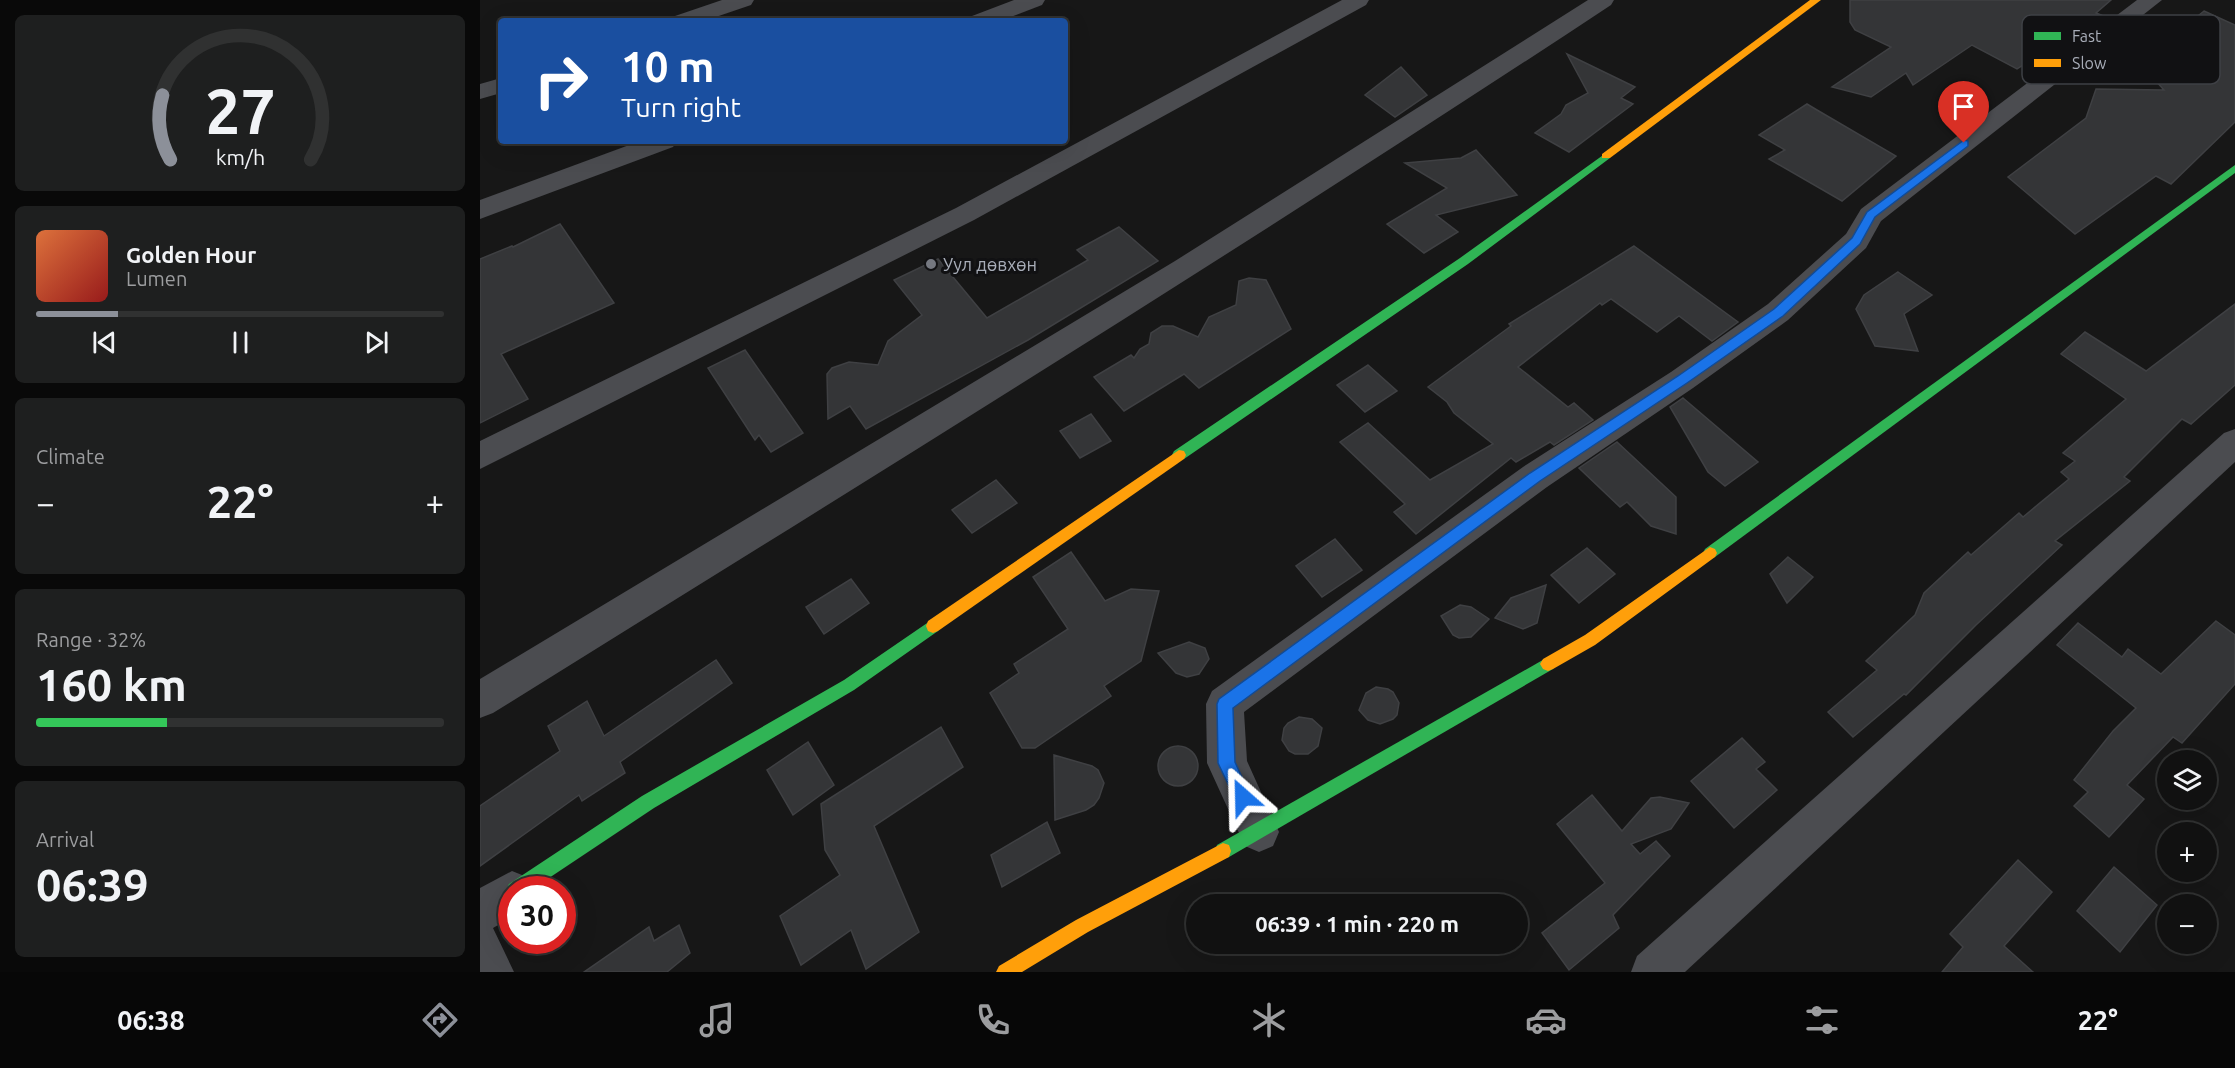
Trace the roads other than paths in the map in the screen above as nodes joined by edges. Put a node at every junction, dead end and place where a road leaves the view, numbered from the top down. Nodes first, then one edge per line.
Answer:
1 (743, 0) edge
2 (1034, 0) edge
3 (1358, 0) edge
4 (1603, 0) edge
5 (1816, 0) edge
6 (2151, 0) edge
7 (2131, 15) edge
8 (692, 18) edge
9 (988, 18) edge
10 (2041, 84) edge
11 (498, 86) edge
12 (480, 92) edge
13 (656, 144) edge
14 (2235, 168) edge
15 (480, 210) edge
16 (2235, 442) edge
17 (480, 456) edge
18 (480, 700) edge
19 (1258, 832) junction
20 (536, 876) edge
21 (498, 901) edge
22 (480, 912) edge
23 (480, 944) edge
24 (492, 972) edge
25 (1005, 972) edge
26 (1653, 972) edge

1 - 8 street
2 - 9 street
3 - 17 street
4 - 18 street
5 - 20 street
6 - 7 street
10 - 19 street
11 - 12 street
13 - 15 street
14 - 19 street
16 - 26 street
19 - 25 street
21 - 22 street
23 - 24 street

